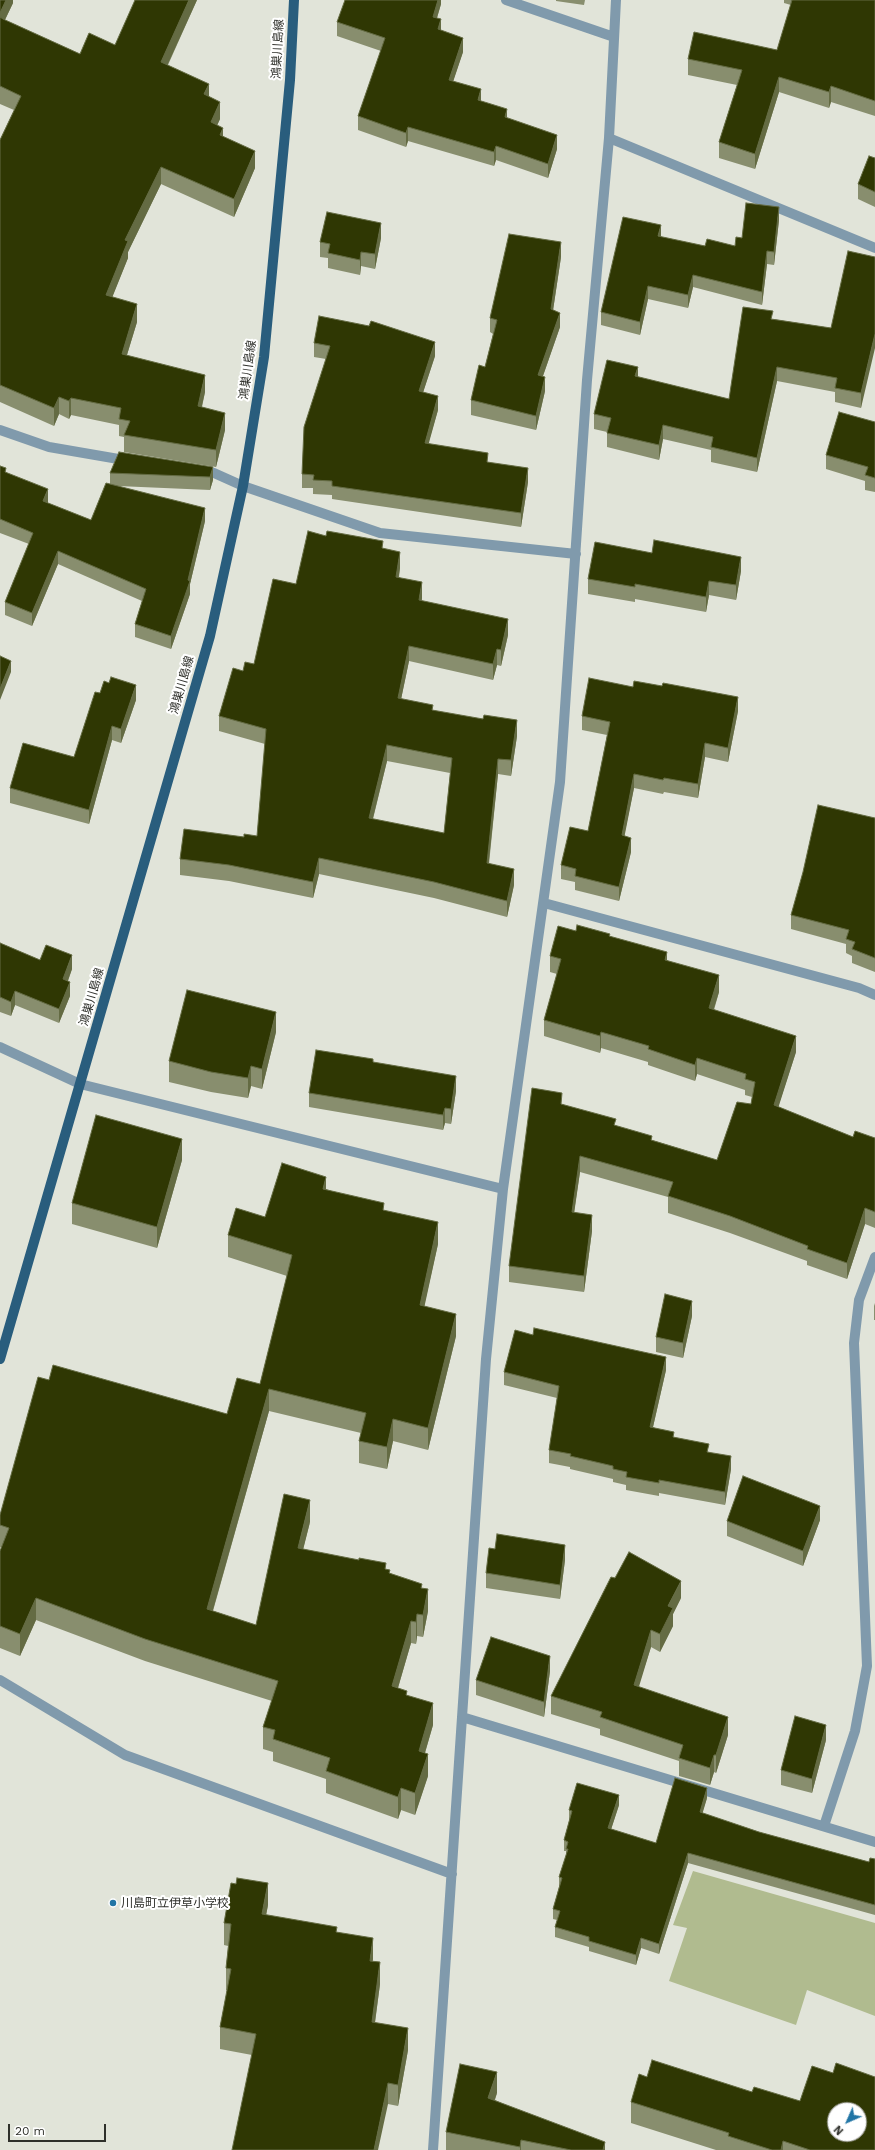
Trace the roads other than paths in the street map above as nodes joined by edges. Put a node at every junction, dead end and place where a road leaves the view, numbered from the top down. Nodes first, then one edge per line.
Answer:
1 (294, 0) edge
2 (506, 0) edge
3 (616, 0) edge
4 (614, 37) junction
5 (609, 138) junction
6 (875, 248) edge
7 (0, 430) edge
8 (137, 462) edge
9 (190, 470) edge
10 (243, 486) junction
11 (576, 554) junction
12 (544, 903) junction
13 (875, 995) edge
14 (0, 1047) edge
15 (80, 1084) junction
16 (503, 1189) junction
17 (875, 1257) edge
18 (0, 1359) edge
19 (0, 1680) edge
20 (462, 1717) junction
21 (824, 1826) junction
22 (875, 1842) edge
23 (452, 1874) junction
24 (433, 2150) edge

1 - 10 main road, 鴻巣川島線
2 - 4 street
3 - 4 street
4 - 5 street
5 - 6 street
5 - 11 street
7 - 8 street
9 - 10 street
10 - 11 street
10 - 15 main road, 鴻巣川島線
11 - 12 street
12 - 13 street
12 - 16 street
14 - 15 street
15 - 16 street
15 - 18 main road, 鴻巣川島線
16 - 20 street
17 - 21 street
19 - 23 street
20 - 21 street
20 - 23 street
21 - 22 street
23 - 24 street

